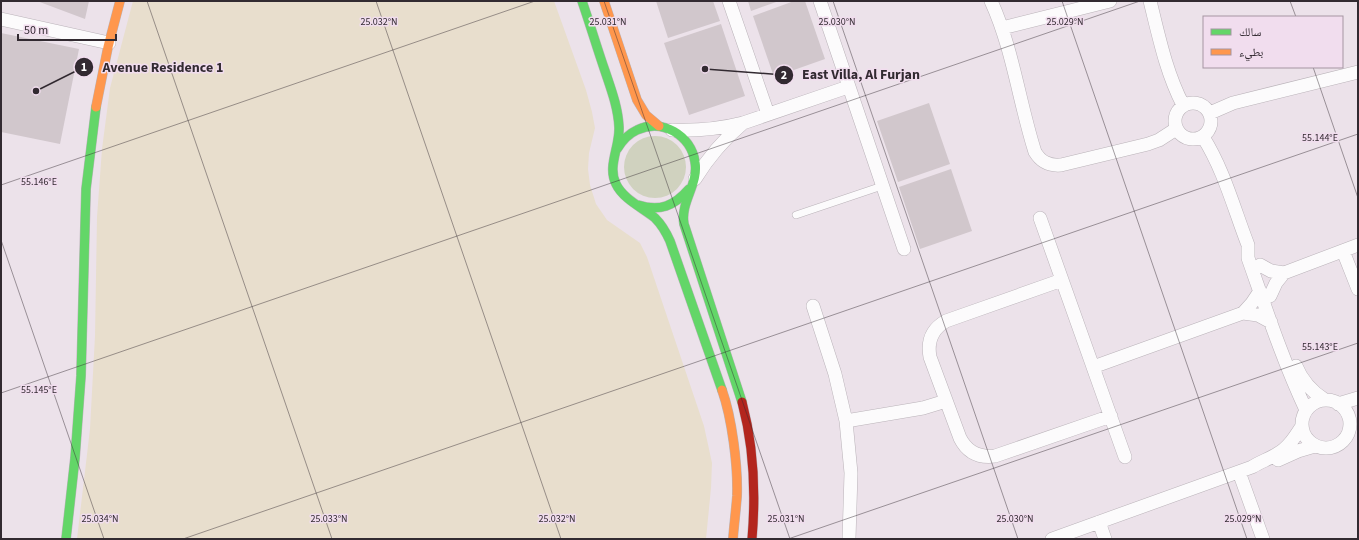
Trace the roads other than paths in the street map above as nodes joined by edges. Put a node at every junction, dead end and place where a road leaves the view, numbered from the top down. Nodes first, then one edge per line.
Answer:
1 (120, 1) edge
2 (582, 1) edge
3 (604, 1) edge
4 (729, 1) edge
5 (820, 1) edge
6 (991, 1) edge
7 (1110, 1) edge
8 (1150, 1) edge
9 (1, 19) edge
10 (1002, 28) junction
11 (109, 43) junction
12 (1358, 72) edge
13 (848, 87) junction
14 (1183, 105) junction
15 (1210, 113) junction
16 (768, 114) junction
17 (743, 123) junction
18 (659, 126) junction
19 (1176, 129) junction
20 (672, 130) junction
21 (1203, 136) junction
22 (617, 149) junction
23 (691, 185) junction
24 (882, 186) junction
25 (632, 202) junction
26 (796, 215) dead end
27 (1040, 218) dead end
28 (1248, 245) junction
29 (1358, 245) edge
30 (904, 249) dead end
31 (1343, 251) junction
32 (1260, 265) junction
33 (1284, 273) junction
34 (1062, 280) junction
35 (1358, 288) edge
36 (1265, 293) junction
37 (813, 306) dead end
38 (1243, 313) junction
39 (1271, 322) junction
40 (1286, 353) junction
41 (1093, 367) junction
42 (1358, 398) edge
43 (1325, 400) junction
44 (946, 401) junction
45 (1338, 404) junction
46 (1306, 410) junction
47 (1111, 416) junction
48 (1358, 416) edge
49 (846, 421) junction
50 (1302, 426) junction
51 (1350, 426) junction
52 (1315, 446) junction
53 (1125, 457) dead end
54 (1252, 467) junction
55 (1238, 472) junction
56 (1099, 522) junction
57 (848, 537) edge
58 (66, 539) edge
59 (733, 539) edge
60 (752, 539) edge
61 (1052, 539) edge
62 (1105, 539) edge
63 (1263, 539) edge

1 - 11 street
2 - 22 street
3 - 18 street
4 - 16 street
5 - 13 street
6 - 10 street
7 - 10 street
8 - 14 street
9 - 11 street
10 - 19 street
11 - 58 street
12 - 15 street
13 - 16 street
13 - 24 street
14 - 15 street
14 - 19 street
15 - 21 street
16 - 17 street
17 - 20 street
17 - 23 street
18 - 20 street
18 - 22 street
19 - 21 street
20 - 23 street
21 - 28 street
22 - 25 street
23 - 25 street
23 - 60 street
24 - 26 lane
24 - 30 street
25 - 59 street
27 - 34 street
28 - 32 street
28 - 36 street
29 - 31 street
31 - 33 street
31 - 35 street
32 - 33 street
32 - 36 street
33 - 36 street
34 - 41 street
34 - 44 street
36 - 38 street
36 - 39 street
36 - 40 street
37 - 49 street
38 - 39 street
38 - 41 street
39 - 40 street
40 - 43 street
40 - 46 street
41 - 47 street
42 - 45 street
43 - 45 street
43 - 46 street
44 - 47 street
44 - 49 street
45 - 51 street
46 - 50 street
47 - 53 street
48 - 51 street
49 - 57 street
50 - 52 street
50 - 54 street
51 - 52 street
52 - 54 street
54 - 55 street
55 - 56 street
55 - 63 street
56 - 61 street
56 - 62 street

